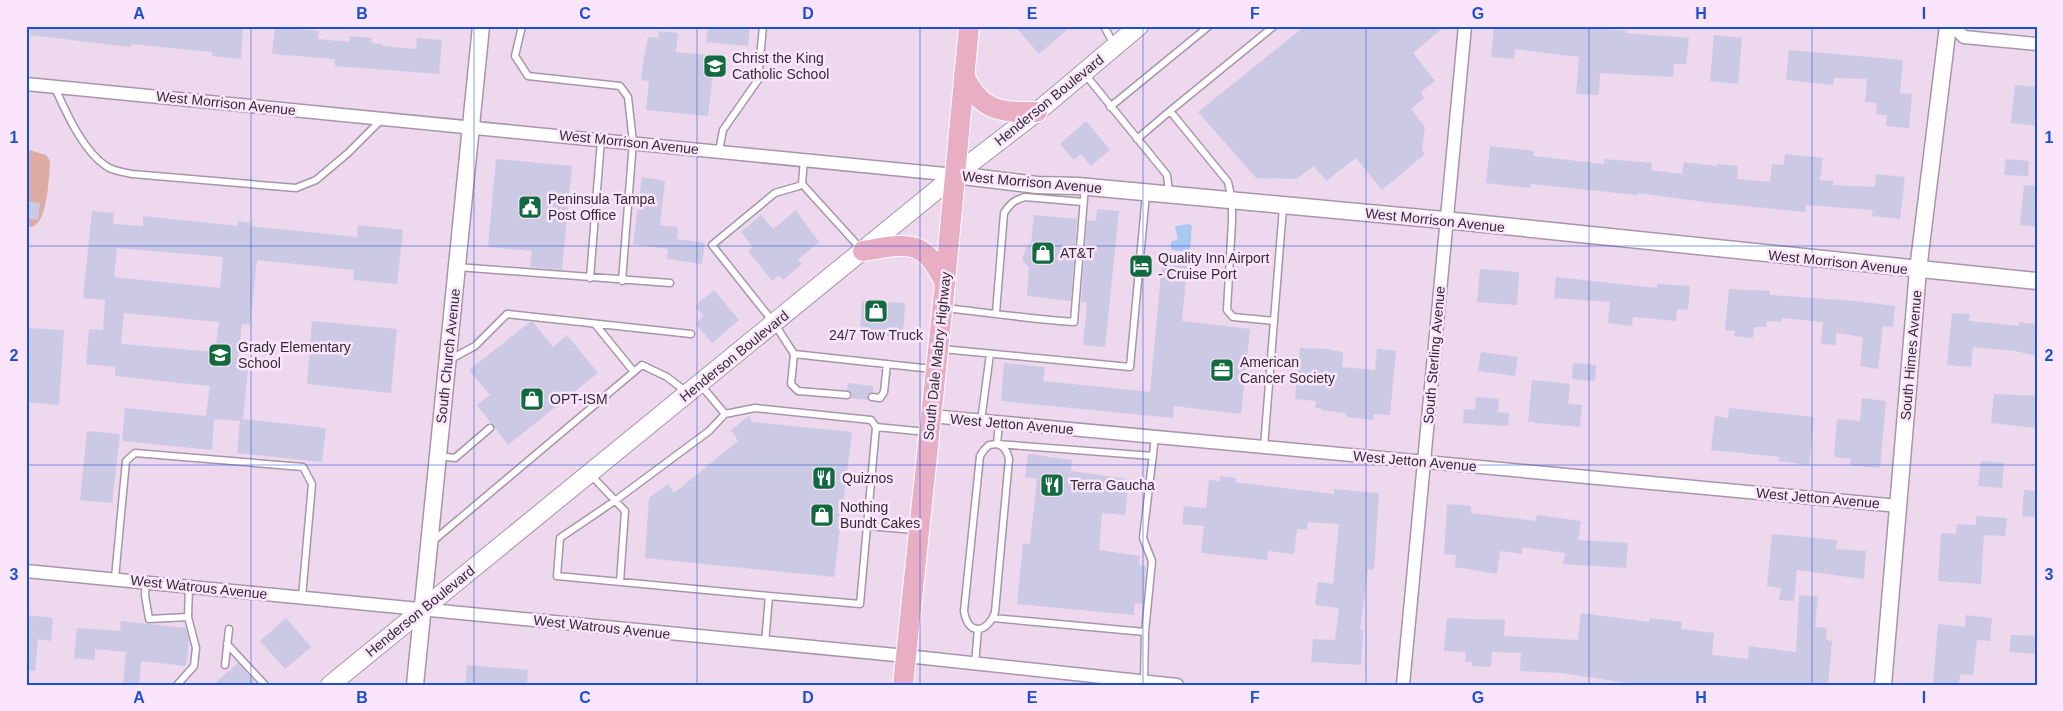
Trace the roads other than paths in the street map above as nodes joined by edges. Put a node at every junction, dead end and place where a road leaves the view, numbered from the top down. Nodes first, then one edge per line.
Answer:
1 (481, 26) edge
2 (522, 26) edge
3 (763, 26) edge
4 (969, 26) edge
5 (1104, 26) edge
6 (1139, 26) edge
7 (1209, 26) edge
8 (1274, 26) edge
9 (1465, 26) edge
10 (1948, 26) edge
11 (1953, 26) edge
12 (2037, 44) edge
13 (1115, 46) junction
14 (1083, 72) junction
15 (964, 75) junction
16 (26, 84) edge
17 (54, 86) junction
18 (1110, 107) junction
19 (1170, 111) junction
20 (1037, 112) junction
21 (383, 118) junction
22 (471, 127) junction
23 (601, 139) junction
24 (1137, 139) junction
25 (632, 142) junction
26 (719, 151) junction
27 (804, 159) junction
28 (955, 175) junction
29 (802, 184) junction
30 (1146, 192) junction
31 (1084, 194) junction
32 (1169, 194) junction
33 (1232, 200) junction
34 (1283, 205) junction
35 (1446, 221) junction
36 (863, 251) junction
37 (457, 267) junction
38 (1918, 270) junction
39 (590, 278) junction
40 (622, 280) junction
41 (2037, 281) edge
42 (670, 283) dead end
43 (945, 283) junction
44 (942, 308) junction
45 (996, 313) junction
46 (1274, 321) junction
47 (774, 323) junction
48 (595, 324) junction
49 (691, 334) dead end
50 (938, 349) junction
51 (794, 354) junction
52 (990, 354) junction
53 (448, 361) junction
54 (887, 364) junction
55 (936, 369) junction
56 (634, 372) junction
57 (694, 388) junction
58 (847, 395) dead end
59 (872, 397) dead end
60 (726, 414) junction
61 (981, 421) junction
62 (999, 423) junction
63 (930, 424) junction
64 (876, 427) junction
65 (490, 428) dead end
66 (1155, 437) junction
67 (997, 444) junction
68 (1264, 447) junction
69 (438, 456) junction
70 (1153, 456) junction
71 (1424, 462) junction
72 (589, 473) junction
73 (616, 500) junction
74 (1899, 506) junction
75 (867, 526) junction
76 (919, 531) junction
77 (430, 543) junction
78 (26, 571) edge
79 (115, 578) junction
80 (146, 581) junction
81 (620, 582) junction
82 (189, 586) junction
83 (769, 596) junction
84 (302, 597) junction
85 (423, 609) junction
86 (188, 617) junction
87 (993, 618) junction
88 (229, 629) dead end
89 (978, 630) junction
90 (1145, 632) junction
91 (766, 643) junction
92 (227, 644) junction
93 (906, 656) junction
94 (974, 664) junction
95 (225, 665) dead end
96 (1144, 683) edge
97 (178, 685) edge
98 (265, 685) edge
99 (330, 685) edge
100 (415, 685) edge
101 (903, 685) edge
102 (1177, 685) edge
103 (1403, 685) edge
104 (1883, 685) edge

1 - 22 street, South Church Avenue
2 - 25 lane
3 - 26 lane
4 - 15 main road, South Dale Mabry Highway
5 - 13 lane
6 - 13 main road, Henderson Boulevard
7 - 18 lane
8 - 19 lane
9 - 35 street, South Sterling Avenue
10 - 38 street, South Himes Avenue
11 - 12 street
13 - 14 main road, Henderson Boulevard
14 - 18 lane
14 - 20 main road, Henderson Boulevard
15 - 20 main road
15 - 28 main road, South Dale Mabry Highway
16 - 17 street, West Morrison Avenue
17 - 21 street, West Morrison Avenue
17 - 21 lane
18 - 24 lane
19 - 24 lane
19 - 33 lane
20 - 28 main road, Henderson Boulevard
21 - 22 street, West Morrison Avenue
22 - 23 street, West Morrison Avenue
22 - 37 street, South Church Avenue
23 - 25 street, West Morrison Avenue
23 - 39 lane
24 - 32 lane
25 - 26 street, West Morrison Avenue
25 - 40 lane
26 - 27 street, West Morrison Avenue
27 - 28 street, West Morrison Avenue
27 - 29 lane
28 - 31 street, West Morrison Avenue
28 - 36 main road, Henderson Boulevard
28 - 43 main road, South Dale Mabry Highway
29 - 36 lane
29 - 47 lane
30 - 31 street, West Morrison Avenue
30 - 32 street, West Morrison Avenue
30 - 52 lane
31 - 45 lane
31 - 45 lane
32 - 33 street, West Morrison Avenue
33 - 34 street, West Morrison Avenue
33 - 46 lane
34 - 35 street, West Morrison Avenue
34 - 46 lane
35 - 38 street, West Morrison Avenue
35 - 71 street, South Sterling Avenue
36 - 43 main road
36 - 47 main road, Henderson Boulevard
37 - 39 lane
37 - 53 street, South Church Avenue
38 - 41 street, West Morrison Avenue
38 - 74 street, South Himes Avenue
39 - 40 lane
40 - 42 lane
43 - 44 main road, South Dale Mabry Highway
44 - 45 lane
44 - 50 main road, South Dale Mabry Highway
46 - 68 lane
47 - 51 lane
47 - 57 main road, Henderson Boulevard
48 - 49 lane
48 - 53 lane
48 - 56 lane
50 - 52 lane
50 - 55 main road, South Dale Mabry Highway
51 - 54 lane
51 - 58 lane
52 - 61 lane
53 - 69 street, South Church Avenue
54 - 55 lane
54 - 59 lane
55 - 63 main road, South Dale Mabry Highway
56 - 57 lane
56 - 77 lane
57 - 60 lane
57 - 72 main road, Henderson Boulevard
60 - 64 lane
60 - 73 lane
61 - 62 street, West Jetton Avenue
61 - 63 street, West Jetton Avenue
62 - 66 street, West Jetton Avenue
62 - 67 lane
63 - 64 lane
63 - 76 main road, South Dale Mabry Highway
64 - 75 lane
65 - 69 lane
66 - 68 street, West Jetton Avenue
66 - 70 lane
67 - 70 lane
67 - 87 lane
67 - 89 lane
68 - 71 street, West Jetton Avenue
69 - 77 street, South Church Avenue
70 - 90 lane
71 - 74 street, West Jetton Avenue
71 - 103 street, South Sterling Avenue
72 - 73 lane
72 - 85 main road, Henderson Boulevard
73 - 81 lane
73 - 81 lane
74 - 104 street, South Himes Avenue
75 - 76 lane
75 - 83 lane
76 - 93 main road, South Dale Mabry Highway
77 - 85 street, South Church Avenue
78 - 79 street, West Watrous Avenue
79 - 80 street, West Watrous Avenue
79 - 84 lane
80 - 82 street, West Watrous Avenue
80 - 86 lane
81 - 83 lane
82 - 84 street, West Watrous Avenue
82 - 86 lane
83 - 91 lane
84 - 85 street, West Watrous Avenue
85 - 91 street, West Watrous Avenue
85 - 99 main road, Henderson Boulevard
85 - 100 street, South Church Avenue
86 - 97 lane
87 - 89 lane
87 - 90 lane
88 - 92 lane
89 - 94 lane
90 - 96 lane
91 - 93 street, West Watrous Avenue
92 - 95 lane
92 - 98 lane
93 - 94 street, West Watrous Avenue
93 - 101 main road, South Dale Mabry Highway
94 - 96 street, West Watrous Avenue
96 - 102 street, West Watrous Avenue

